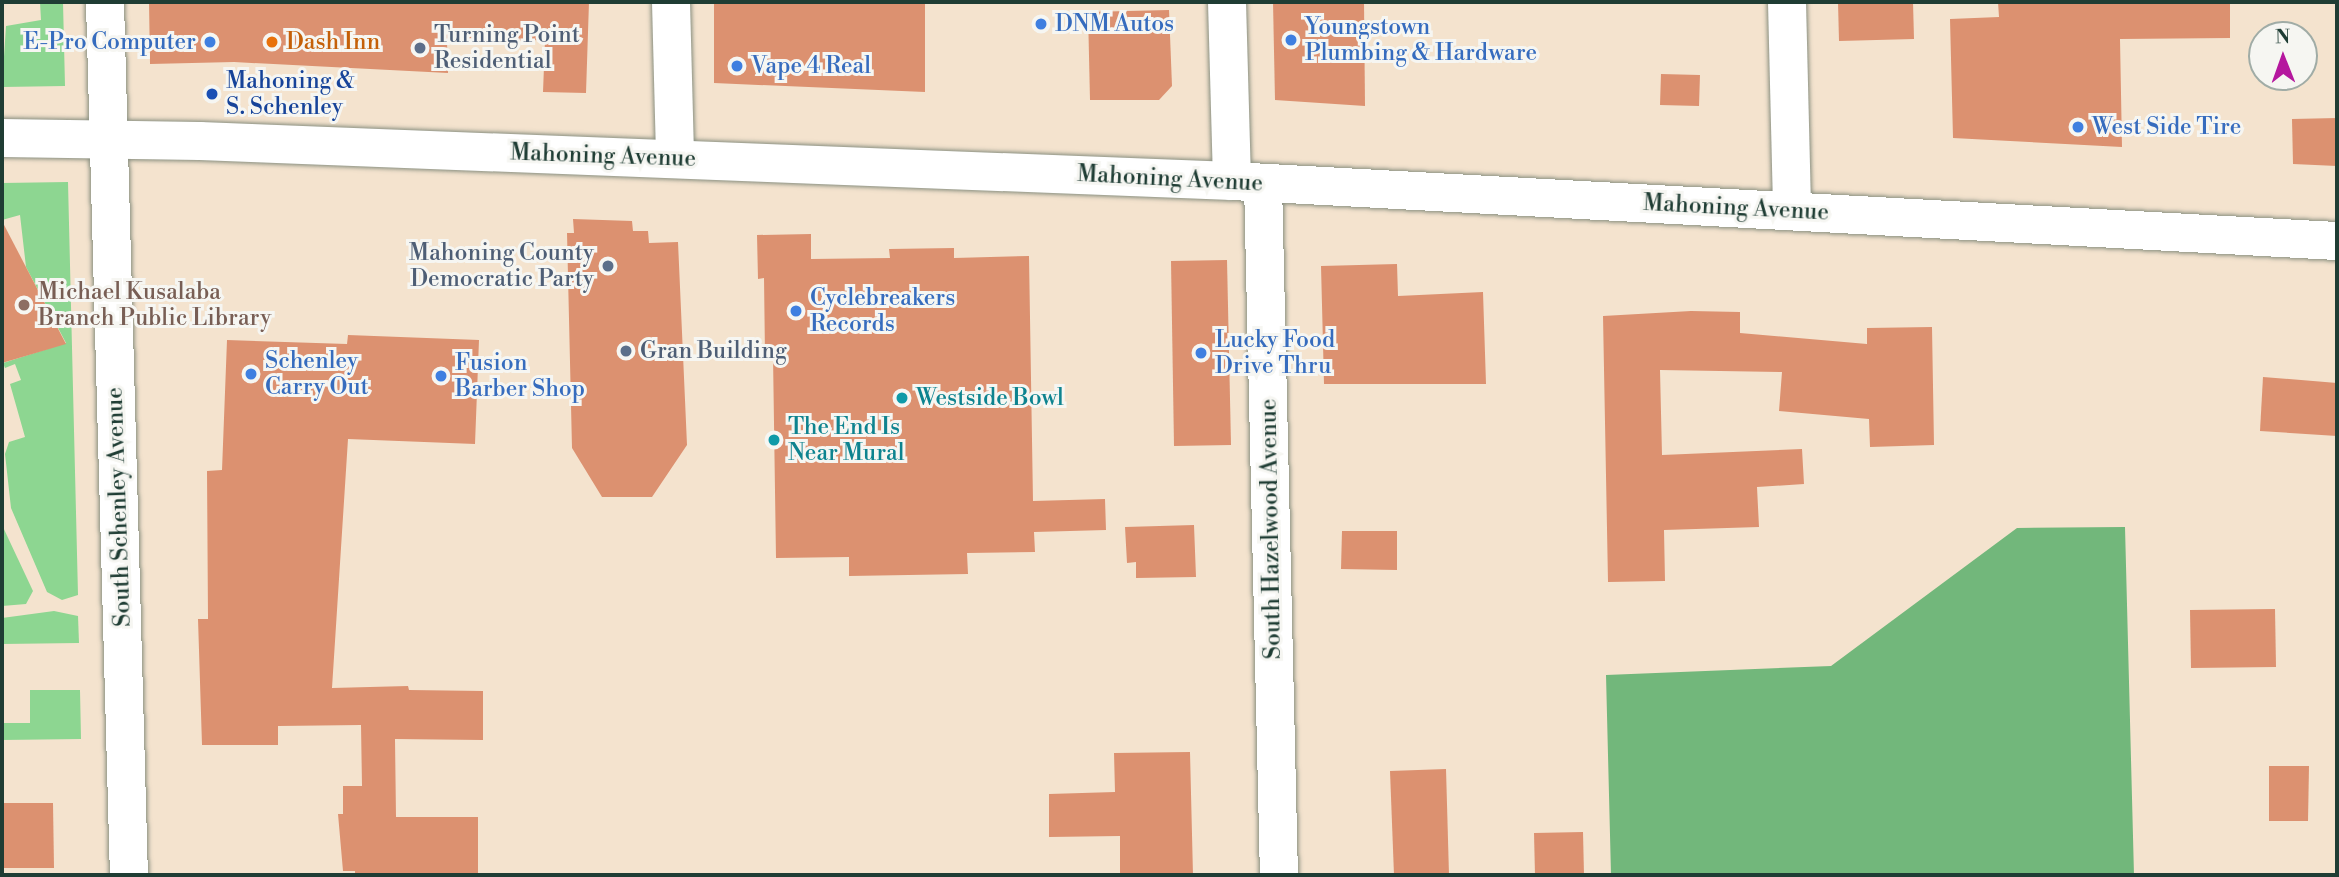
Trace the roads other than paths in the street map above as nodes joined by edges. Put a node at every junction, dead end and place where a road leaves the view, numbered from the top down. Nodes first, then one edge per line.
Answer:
1 (105, 2) edge
2 (671, 2) edge
3 (1227, 2) edge
4 (1787, 2) edge
5 (2, 138) edge
6 (109, 138) junction
7 (675, 158) junction
8 (1248, 182) junction
9 (1792, 211) junction
10 (2337, 241) edge
11 (130, 875) edge
12 (1279, 875) edge

1 - 6 main road, South Schenley Avenue
2 - 7 main road
3 - 8 main road, South Hazelwood Avenue
4 - 9 main road
5 - 6 main road, Mahoning Avenue
6 - 7 main road, Mahoning Avenue
6 - 11 main road, South Schenley Avenue
7 - 8 main road, Mahoning Avenue
8 - 9 main road, Mahoning Avenue
8 - 12 main road, South Hazelwood Avenue
9 - 10 main road, Mahoning Avenue

